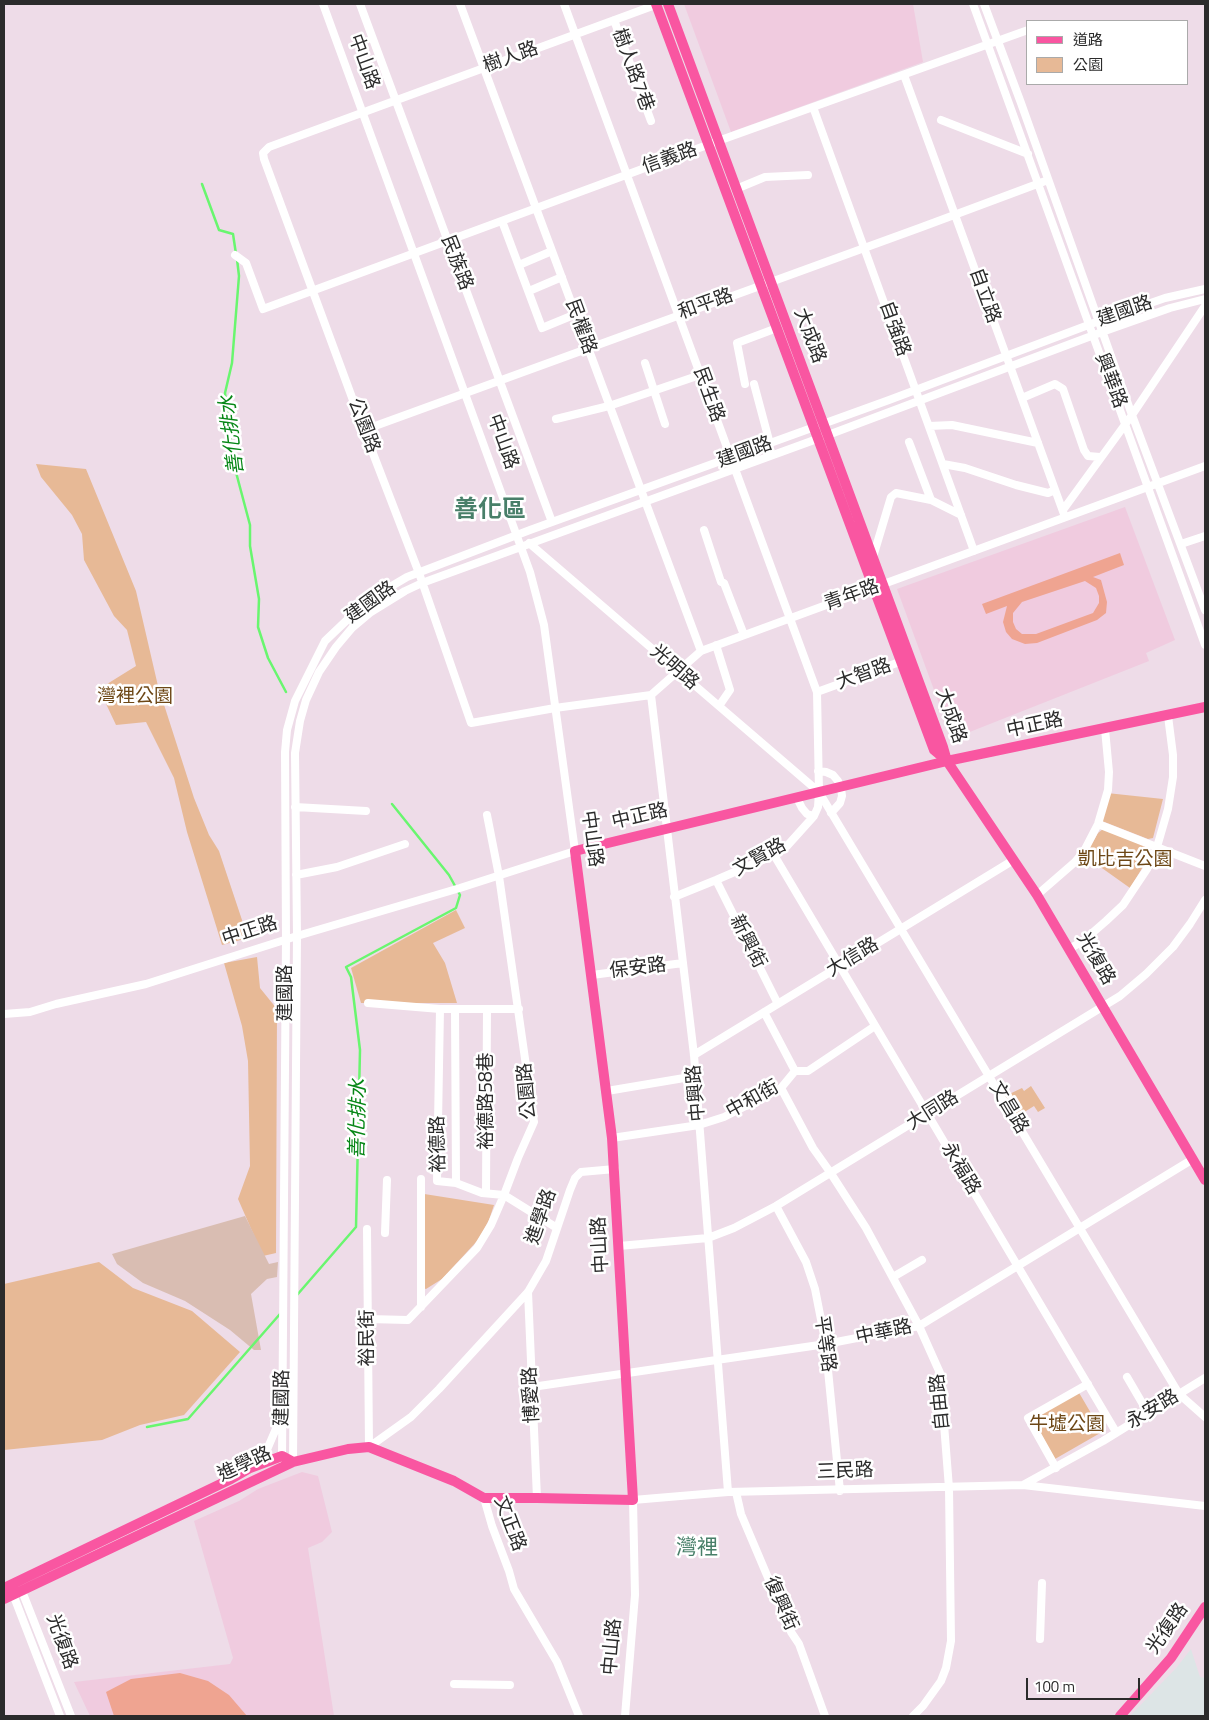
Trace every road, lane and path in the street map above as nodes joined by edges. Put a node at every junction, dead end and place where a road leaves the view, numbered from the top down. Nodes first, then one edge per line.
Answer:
1 (324, 4) edge
2 (360, 4) edge
3 (460, 4) edge
4 (564, 4) edge
5 (657, 4) edge
6 (668, 4) edge
7 (973, 4) edge
8 (984, 4) edge
9 (614, 20) junction
10 (1026, 31) edge
11 (575, 34) junction
12 (998, 41) junction
13 (988, 44) junction
14 (484, 68) junction
15 (904, 75) junction
16 (395, 100) junction
17 (813, 107) junction
18 (363, 112) junction
19 (651, 120) dead end
20 (942, 120) dead end
21 (718, 141) junction
22 (708, 145) junction
23 (1028, 154) junction
24 (627, 175) junction
25 (808, 175) dead end
26 (1048, 180) junction
27 (1038, 183) junction
28 (736, 189) junction
29 (536, 208) junction
30 (954, 214) junction
31 (502, 221) junction
32 (448, 242) junction
33 (864, 247) junction
34 (552, 251) junction
35 (415, 253) junction
36 (235, 255) dead end
37 (519, 265) junction
38 (562, 277) junction
39 (765, 283) junction
40 (1205, 289) edge
41 (313, 291) junction
42 (529, 291) junction
43 (1205, 299) edge
44 (1205, 306) edge
45 (576, 314) junction
46 (678, 315) junction
47 (1099, 321) junction
48 (1089, 325) junction
49 (776, 328) junction
50 (1102, 332) junction
51 (1093, 336) junction
52 (588, 348) junction
53 (1007, 357) junction
54 (645, 363) dead end
55 (1010, 366) junction
56 (700, 375) junction
57 (500, 380) junction
58 (745, 384) dead end
59 (754, 384) dead end
60 (916, 390) junction
61 (654, 391) junction
62 (465, 392) junction
63 (1022, 398) junction
64 (920, 401) junction
65 (609, 406) junction
66 (1132, 415) junction
67 (556, 419) dead end
68 (1126, 423) junction
69 (665, 424) dead end
70 (819, 426) junction
71 (929, 426) junction
72 (364, 430) junction
73 (823, 437) junction
74 (909, 442) dead end
75 (1038, 443) junction
76 (770, 444) junction
77 (1100, 457) junction
78 (731, 458) junction
79 (943, 464) junction
80 (1203, 467) edge
81 (735, 469) junction
82 (1205, 476) edge
83 (1158, 484) junction
84 (1149, 487) junction
85 (641, 490) junction
86 (1056, 490) junction
87 (931, 500) junction
88 (645, 502) junction
89 (1064, 513) junction
90 (961, 515) junction
91 (552, 522) junction
92 (704, 530) dead end
93 (517, 535) junction
94 (1205, 536) edge
95 (1180, 544) junction
96 (525, 545) junction
97 (974, 551) junction
98 (873, 557) junction
99 (419, 573) junction
100 (422, 582) junction
101 (878, 586) junction
102 (1205, 610) edge
103 (790, 618) junction
104 (744, 635) junction
105 (716, 645) junction
106 (1205, 645) edge
107 (701, 651) junction
108 (906, 660) junction
109 (678, 671) junction
110 (817, 692) junction
111 (651, 695) junction
112 (718, 706) junction
113 (1205, 707) edge
114 (555, 708) junction
115 (1168, 716) junction
116 (1105, 729) junction
117 (947, 762) junction
118 (818, 771) junction
119 (841, 787) junction
120 (819, 792) junction
121 (797, 798) junction
122 (295, 807) junction
123 (366, 811) dead end
124 (831, 814) junction
125 (487, 815) dead end
126 (814, 816) junction
127 (1098, 824) junction
128 (666, 829) junction
129 (405, 844) dead end
130 (1158, 847) junction
131 (575, 851) junction
132 (774, 855) junction
133 (1012, 860) junction
134 (1205, 866) edge
135 (296, 875) junction
136 (499, 876) junction
137 (716, 880) junction
138 (1036, 895) junction
139 (674, 897) junction
140 (1205, 900) edge
141 (901, 929) junction
142 (297, 936) junction
143 (286, 939) junction
144 (1069, 949) junction
145 (683, 963) junction
146 (840, 966) junction
147 (592, 975) junction
148 (368, 1003) dead end
149 (778, 1004) junction
150 (1103, 1007) junction
151 (519, 1008) junction
152 (440, 1009) junction
153 (455, 1009) junction
154 (487, 1009) junction
155 (764, 1012) junction
156 (4, 1014) edge
157 (875, 1026) junction
158 (694, 1055) junction
159 (795, 1070) junction
160 (696, 1076) junction
161 (988, 1076) junction
162 (781, 1088) junction
163 (607, 1091) junction
164 (928, 1114) junction
165 (700, 1125) junction
166 (612, 1138) junction
167 (1192, 1159) junction
168 (615, 1169) junction
169 (830, 1172) junction
170 (421, 1179) dead end
171 (387, 1180) dead end
172 (1205, 1180) edge
173 (456, 1183) junction
174 (486, 1193) junction
175 (504, 1195) junction
176 (776, 1206) junction
177 (557, 1228) junction
178 (1080, 1228) junction
179 (367, 1229) dead end
180 (385, 1233) dead end
181 (708, 1238) junction
182 (619, 1246) junction
183 (922, 1260) dead end
184 (1018, 1266) junction
185 (893, 1277) junction
186 (528, 1292) junction
187 (421, 1307) junction
188 (368, 1319) junction
189 (920, 1326) junction
190 (826, 1344) junction
191 (718, 1360) junction
192 (625, 1373) junction
193 (1127, 1377) dead end
194 (1205, 1378) edge
195 (1088, 1384) junction
196 (532, 1387) junction
197 (1179, 1394) junction
198 (283, 1413) junction
199 (1148, 1413) junction
200 (1205, 1417) edge
201 (1116, 1432) junction
202 (369, 1447) junction
203 (282, 1456) junction
204 (293, 1462) junction
205 (283, 1467) junction
206 (250, 1468) junction
207 (1056, 1468) junction
208 (1023, 1486) junction
209 (948, 1488) junction
210 (840, 1490) junction
211 (732, 1492) junction
212 (484, 1498) junction
213 (537, 1498) junction
214 (633, 1500) junction
215 (1205, 1506) edge
216 (1042, 1583) dead end
217 (12, 1589) edge
218 (1205, 1607) edge
219 (1040, 1639) dead end
220 (454, 1684) dead end
221 (510, 1685) dead end
222 (60, 1716) edge
223 (71, 1716) edge
224 (579, 1716) edge
225 (625, 1716) edge
226 (825, 1716) edge
227 (912, 1716) edge
228 (1120, 1716) edge

1 - 18 street, 中山路
2 - 16 street, 民族路
3 - 14 street, 民權路
4 - 11 street, 民生路
5 - 9 street, 樹人路
5 - 22 main road, 大成路
6 - 21 main road, 大成路
7 - 13 street, 興華路
8 - 12 street, 興華路
9 - 11 street, 樹人路
9 - 19 street, 樹人路7巷
10 - 12 street, 信義路
11 - 14 street, 樹人路
11 - 24 street, 民生路
12 - 13 street, 信義路
12 - 26 street, 興華路
13 - 15 street, 信義路
13 - 23 street, 興華路
14 - 16 street, 樹人路
14 - 29 street, 民權路
15 - 17 street, 信義路
15 - 30 street, 自立路
16 - 18 street, 樹人路
16 - 32 street, 民族路
17 - 21 street, 信義路
17 - 33 street, 自強路
18 - 35 street, 中山路
18 - 41 street, 公園路
20 - 23 street
21 - 22 street, 信義路
21 - 28 main road, 大成路
22 - 24 street, 信義路
22 - 39 main road, 大成路
23 - 27 street, 興華路
24 - 29 street, 信義路
24 - 46 street, 民生路
25 - 28 street
26 - 27 street, 和平路
26 - 47 street, 興華路
27 - 30 street, 和平路
27 - 48 street, 興華路
28 - 39 main road, 大成路
29 - 31 street, 信義路
29 - 34 street, 民權路
30 - 33 street, 和平路
30 - 53 street, 自立路
31 - 32 street, 信義路
31 - 37 street
32 - 35 street, 信義路
32 - 57 street, 民族路
33 - 39 street, 和平路
33 - 60 street, 自強路
34 - 37 street
34 - 38 street, 民權路
35 - 41 street, 信義路
35 - 62 street, 中山路
36 - 41 street, 信義路
37 - 42 street
38 - 42 street
38 - 45 street, 民權路
39 - 46 street, 和平路
39 - 49 main road, 大成路
39 - 70 main road, 大成路
40 - 47 street, 建國路
41 - 72 street, 公園路
42 - 45 street
43 - 50 street, 建國路
44 - 66 street
45 - 52 street, 民權路
46 - 52 street, 和平路
46 - 56 street, 民生路
47 - 48 street, 建國路
47 - 50 street, 興華路
48 - 51 street, 興華路
48 - 53 street, 建國路
49 - 58 street
49 - 70 main road, 大成路
50 - 51 street, 建國路
50 - 66 street, 興華路
51 - 55 street, 建國路
51 - 68 street, 興華路
52 - 57 street, 和平路
52 - 65 street, 民權路
53 - 55 street, 自立路
53 - 60 street, 建國路
54 - 61 street
55 - 63 street, 自立路
55 - 64 street, 建國路
56 - 61 street
56 - 78 street, 民生路
57 - 62 street, 和平路
57 - 91 street, 民族路
59 - 76 street
60 - 64 street, 自強路
60 - 70 street, 建國路
61 - 65 street
61 - 69 street
62 - 72 street, 和平路
62 - 93 street, 中山路
63 - 75 street, 自立路
63 - 77 street
64 - 71 street, 自強路
64 - 73 street, 建國路
65 - 67 street
65 - 85 street, 民權路
66 - 68 street
66 - 83 street, 興華路
68 - 77 street
68 - 84 street, 興華路
70 - 73 main road, 大成路
70 - 76 street, 建國路
71 - 75 street
71 - 79 street, 自強路
72 - 99 street, 公園路
73 - 81 street, 建國路
73 - 98 main road, 大成路
73 - 101 main road, 大成路
74 - 87 street
75 - 86 street, 自立路
76 - 78 street, 建國路
77 - 89 street
78 - 81 street, 民生路
78 - 85 street, 建國路
79 - 86 street
79 - 90 street, 自強路
80 - 82 street
80 - 83 street, 青年路
81 - 88 street, 建國路
81 - 103 street, 民生路
83 - 84 street, 青年路
83 - 95 street, 興華路
84 - 89 street, 青年路
84 - 106 street, 興華路
85 - 88 street, 民權路
85 - 91 street, 建國路
86 - 89 street, 自立路
87 - 90 street
87 - 98 street
88 - 96 street, 建國路
88 - 107 street, 民權路
89 - 97 street, 青年路
90 - 97 street, 自強路
91 - 93 street, 建國路
92 - 104 street
93 - 96 street, 中山路
93 - 99 street, 建國路
94 - 95 street
95 - 102 street, 興華路
96 - 100 street, 建國路
96 - 109 street, 光明路
96 - 114 street, 中山路
97 - 101 street, 青年路
98 - 101 main road, 大成路
99 - 100 street, 公園路
99 - 143 street, 建國路
100 - 114 street, 公園路
100 - 122 street, 建國路
101 - 103 street, 青年路
101 - 108 main road, 大成路
103 - 104 street, 青年路
103 - 110 street, 民生路
104 - 105 street, 青年路
105 - 107 street, 青年路
105 - 112 street
107 - 109 street, 青年路
108 - 110 street, 大智路
108 - 117 main road, 大成路
109 - 111 street, 青年路
109 - 112 street, 光明路
110 - 118 street, 民生路
111 - 114 street
111 - 128 street, 中興路
112 - 120 street, 光明路
113 - 115 main road, 中正路
114 - 131 street, 中山路
115 - 116 main road, 中正路
115 - 130 street
116 - 117 main road, 中正路
116 - 127 street
117 - 119 main road, 中正路
117 - 133 main road, 光復路
118 - 119 street
118 - 120 street, 民生路
119 - 120 main road, 中正路
119 - 124 street
120 - 121 main road, 中正路
120 - 124 street, 文昌路
120 - 126 street
121 - 126 street
121 - 128 main road, 中正路
122 - 123 street
122 - 135 street, 建國路
124 - 141 street, 文昌路
125 - 136 street, 公園路
126 - 132 street, 文賢路
127 - 130 street
127 - 138 street
128 - 131 main road, 中正路
128 - 139 street, 中興路
129 - 135 street
130 - 134 street
130 - 144 street
131 - 136 street, 中正路
131 - 147 main road, 中山路
132 - 137 street, 文賢路
132 - 146 street, 永福路
133 - 138 main road, 光復路
133 - 141 street, 大信路
135 - 142 street, 建國路
136 - 142 street, 中正路
136 - 151 street, 公園路
137 - 139 street, 文賢路
137 - 149 street, 新興街
138 - 144 main road, 光復路
139 - 145 street, 中興路
140 - 150 street, 大同路
141 - 146 street, 大信路
141 - 161 street, 文昌路
142 - 143 street, 中正路
142 - 204 street, 建國路
143 - 156 street, 中正路
143 - 198 street, 建國路
144 - 150 main road, 光復路
145 - 147 street, 保安路
145 - 158 street, 中興路
146 - 149 street, 大信路
146 - 157 street, 永福路
147 - 163 main road, 中山路
148 - 152 street
149 - 155 street, 大信路
150 - 161 street, 大同路
150 - 167 main road, 光復路
151 - 154 street
151 - 175 street, 公園路
152 - 153 street
152 - 173 street, 裕德路
153 - 154 street
153 - 173 street
154 - 174 street, 裕德路58巷
155 - 158 street, 大信路
155 - 159 street
157 - 159 street, 中和街
157 - 164 street, 永福路
158 - 160 street, 中興路
159 - 162 street, 中和街
160 - 163 street
160 - 165 street, 中興路
161 - 164 street, 大同路
161 - 178 street, 文昌路
162 - 165 street, 中和街
162 - 169 street, 自由路
163 - 166 main road, 中山路
164 - 169 street, 大同路
164 - 184 street, 永福路
165 - 166 street, 中和街
165 - 181 street, 中興路
166 - 168 main road, 中山路
167 - 172 main road, 光復路
167 - 178 street, 中華路
168 - 177 street, 進學路
168 - 182 main road, 中山路
169 - 176 street, 大同路
169 - 185 street, 自由路
170 - 187 street
171 - 180 street
173 - 174 street, 裕德路
174 - 175 street, 裕德路
175 - 177 street, 裕德路
175 - 187 street, 公園路
176 - 181 street, 大同路
176 - 190 street, 平等路
177 - 186 street, 進學路
178 - 184 street, 中華路
178 - 197 street, 文昌路
179 - 188 street, 裕民街
181 - 182 street, 大同路
181 - 191 street, 中興路
182 - 192 main road, 中山路
183 - 185 street
184 - 189 street, 中華路
184 - 195 street, 永福路
185 - 189 street, 自由路
186 - 196 street, 博愛路
186 - 202 street, 進學路
187 - 188 street, 公園路
188 - 202 street, 裕民街
189 - 190 street, 中華路
189 - 209 street, 自由路
190 - 191 street, 中華路
190 - 210 street, 平等路
191 - 192 street, 中華路
191 - 211 street, 中興路
192 - 196 street, 中華路
192 - 214 main road, 中山路
193 - 199 street
194 - 197 street, 永安路
195 - 201 street, 永福路
195 - 207 street
196 - 213 street, 博愛路
197 - 199 street, 永安路
197 - 200 street, 文昌路
198 - 203 street, 建國路
198 - 206 street
199 - 201 street, 永安路
201 - 207 street, 永安路
202 - 204 main road, 文正路
202 - 212 main road, 文正路
203 - 204 main road, 進學路
203 - 205 street, 建國路
203 - 206 main road, 進學路
204 - 205 main road, 進學路
205 - 217 main road, 進學路
206 - 217 main road, 進學路
207 - 208 street, 永安路
208 - 209 street, 三民路
208 - 215 street, 三民路
209 - 210 street, 三民路
209 - 227 street, 自由路
210 - 211 street, 三民路
211 - 214 street, 三民路
211 - 226 street, 復興街
212 - 213 main road, 三民路
212 - 224 street, 文正路
213 - 214 main road, 三民路
214 - 225 street, 中山路
216 - 219 street
217 - 222 street, 光復路
217 - 223 street, 光復路
218 - 228 main road, 光復路
220 - 221 street

